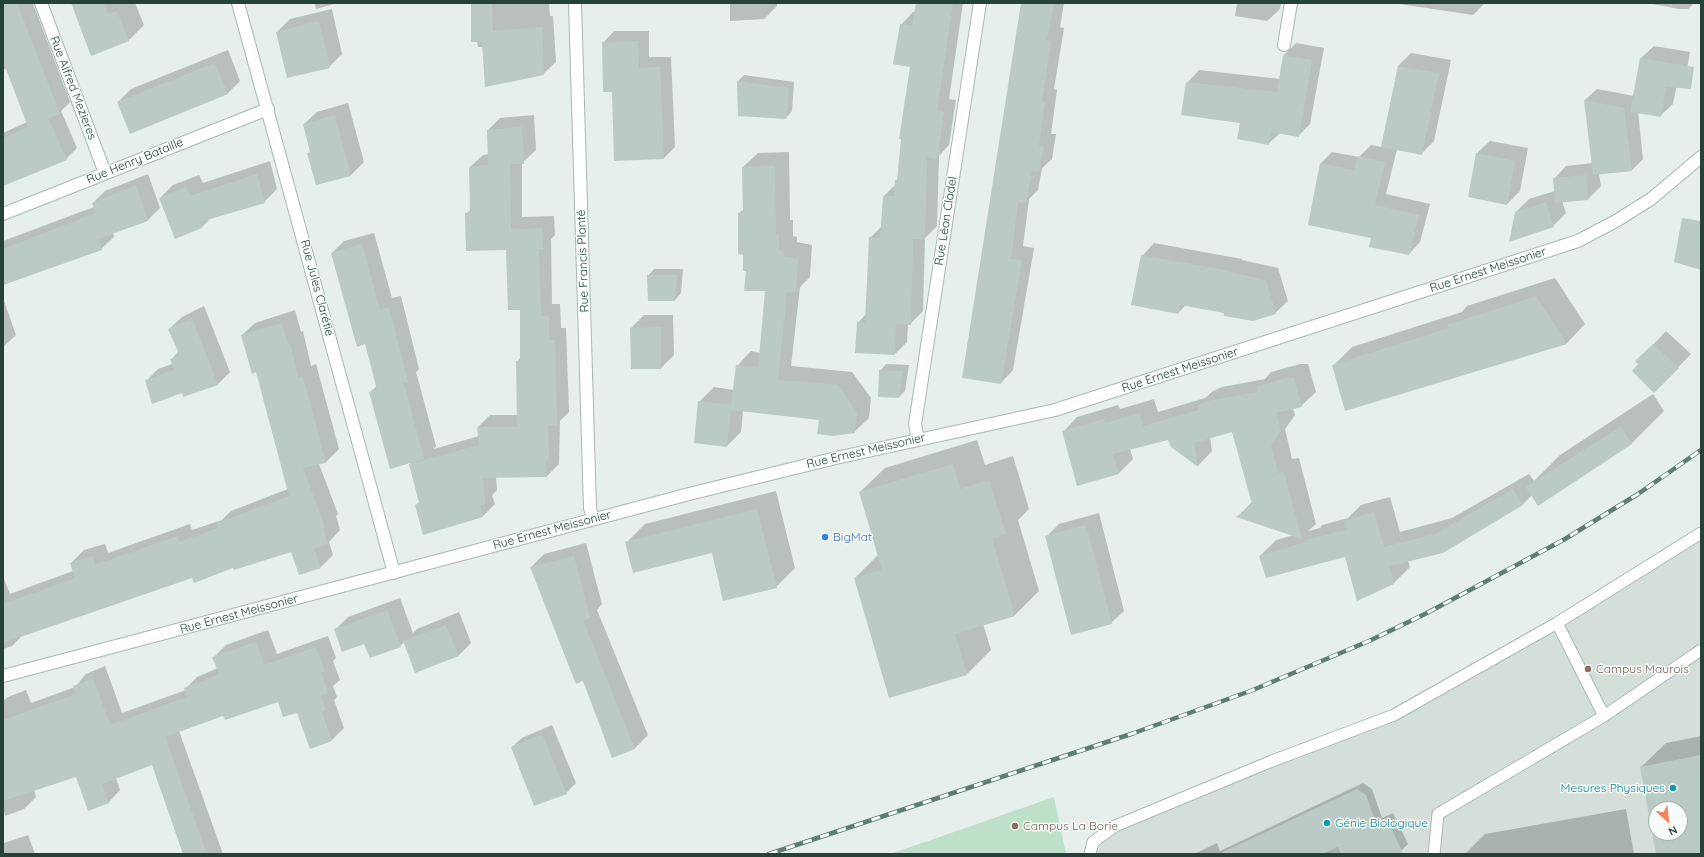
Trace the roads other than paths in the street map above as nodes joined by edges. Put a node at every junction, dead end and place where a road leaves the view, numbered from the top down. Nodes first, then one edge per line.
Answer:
1 (41, 3) edge
2 (238, 3) edge
3 (576, 3) edge
4 (980, 3) edge
5 (1291, 3) edge
6 (1284, 44) dead end
7 (268, 109) junction
8 (1701, 157) edge
9 (105, 173) junction
10 (3, 214) edge
11 (918, 439) junction
12 (593, 519) junction
13 (1701, 533) edge
14 (394, 573) junction
15 (1557, 623) junction
16 (1701, 650) edge
17 (3, 676) edge
18 (1604, 716) junction
19 (1090, 854) edge
20 (1434, 854) edge

1 - 9 street, Rue Alfred Mezieres
2 - 7 street, Rue Jules Clarétie
3 - 12 street, Rue Francis Planté
4 - 11 street, Rue Léon Cladel
5 - 6 street
7 - 9 street, Rue Henry Bataille
7 - 14 street, Rue Jules Clarétie
8 - 11 street, Rue Ernest Meissonier
9 - 10 street, Rue Henry Bataille
11 - 12 street, Rue Ernest Meissonier
12 - 14 street, Rue Ernest Meissonier
13 - 15 lane
14 - 17 street, Rue Ernest Meissonier
15 - 18 lane
15 - 19 lane
16 - 18 lane
18 - 20 lane

